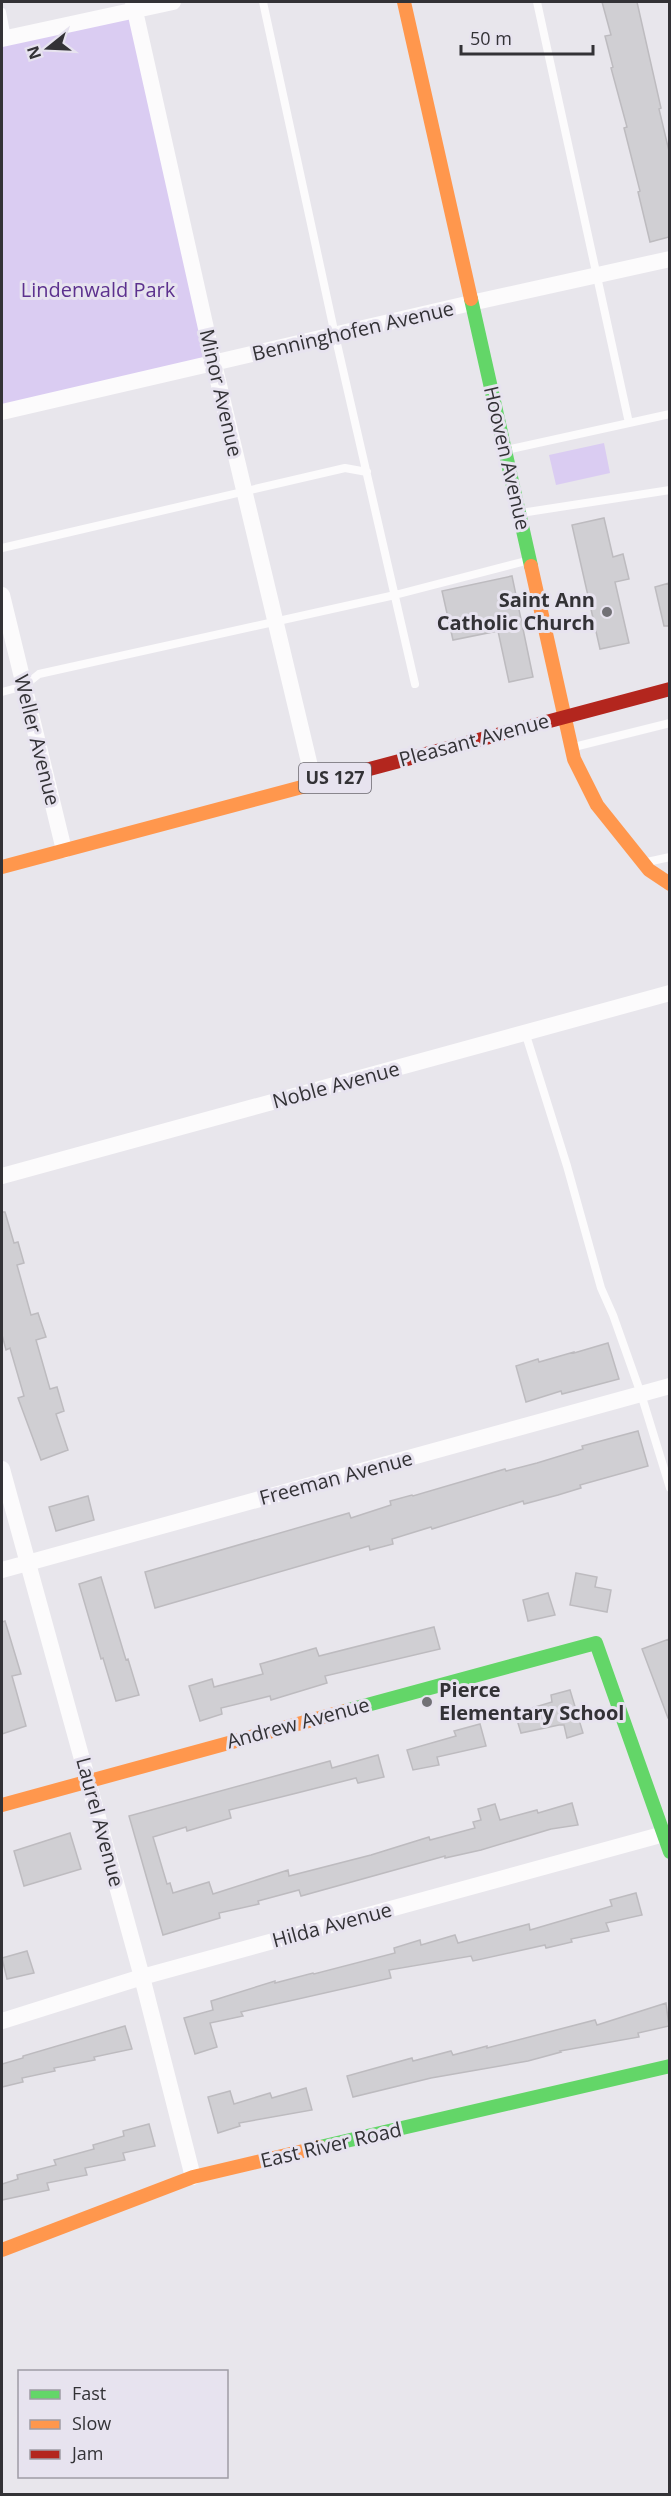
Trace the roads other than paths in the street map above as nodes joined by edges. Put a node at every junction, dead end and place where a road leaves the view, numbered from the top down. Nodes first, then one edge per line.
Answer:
1 (173, 2) edge
2 (263, 2) edge
3 (404, 2) edge
4 (537, 2) edge
5 (134, 6) edge
6 (2, 12) edge
7 (4, 39) edge
8 (669, 259) edge
9 (596, 275) junction
10 (471, 303) junction
11 (335, 335) junction
12 (214, 364) junction
13 (2, 412) edge
14 (669, 414) edge
15 (629, 423) junction
16 (505, 450) junction
17 (367, 472) junction
18 (669, 490) edge
19 (244, 492) junction
20 (520, 513) junction
21 (2, 548) edge
22 (530, 560) junction
23 (2, 595) edge
24 (395, 595) junction
25 (276, 622) junction
26 (415, 684) dead end
27 (24, 686) junction
28 (669, 689) edge
29 (2, 692) edge
30 (563, 716) junction
31 (669, 723) edge
32 (571, 748) junction
33 (314, 783) junction
34 (64, 850) junction
35 (669, 857) edge
36 (644, 863) junction
37 (2, 867) edge
38 (669, 884) edge
39 (669, 993) edge
40 (525, 1032) junction
41 (2, 1176) edge
42 (669, 1386) edge
43 (641, 1394) junction
44 (2, 1469) edge
45 (669, 1488) edge
46 (27, 1563) junction
47 (2, 1570) edge
48 (88, 1780) junction
49 (2, 1804) edge
50 (664, 1834) junction
51 (669, 1852) edge
52 (142, 1977) junction
53 (2, 2021) edge
54 (669, 2066) edge
55 (193, 2177) junction
56 (2, 2250) edge

1 - 5 street
2 - 11 lane
3 - 10 street, Hooven Avenue
4 - 9 lane
5 - 7 street
5 - 12 street, Minor Avenue
6 - 7 lane
8 - 9 street, Benninghofen Avenue
9 - 10 street, Benninghofen Avenue
9 - 15 lane
10 - 11 street, Benninghofen Avenue
10 - 16 street, Hooven Avenue
11 - 12 street, Benninghofen Avenue
11 - 17 lane
12 - 13 street, Benninghofen Avenue
12 - 19 street, Minor Avenue
14 - 15 lane
15 - 16 lane
16 - 20 street, Hooven Avenue
17 - 19 lane
17 - 24 lane
18 - 20 lane
19 - 21 lane
19 - 25 street, Minor Avenue
20 - 22 street, Hooven Avenue
22 - 24 lane
22 - 30 street, Hooven Avenue
23 - 27 street, Weller Avenue
24 - 25 lane
24 - 26 lane
25 - 27 lane
25 - 33 street, Minor Avenue
27 - 29 lane
27 - 34 street, Weller Avenue
28 - 30 street, Pleasant Avenue / US 127
30 - 32 street, Hooven Avenue
30 - 33 street, Pleasant Avenue / US 127
31 - 32 lane
32 - 36 street, Hooven Avenue
33 - 34 street, Pleasant Avenue / US 127
34 - 37 street, Pleasant Avenue / US 127
35 - 36 lane
36 - 38 street, Hooven Avenue
39 - 40 street, Noble Avenue
40 - 41 street, Noble Avenue
40 - 43 lane
42 - 43 street, Freeman Avenue
43 - 45 lane
43 - 46 street, Freeman Avenue
44 - 46 street, Laurel Avenue
46 - 47 street, Freeman Avenue
46 - 48 street, Laurel Avenue
48 - 49 street, Andrew Avenue
48 - 50 street, Andrew Avenue
48 - 52 street, Laurel Avenue
50 - 51 street
50 - 52 street, Hilda Avenue
52 - 53 street, Hilda Avenue
52 - 55 street, Laurel Avenue
54 - 55 street, East River Road
55 - 56 street, East River Road

